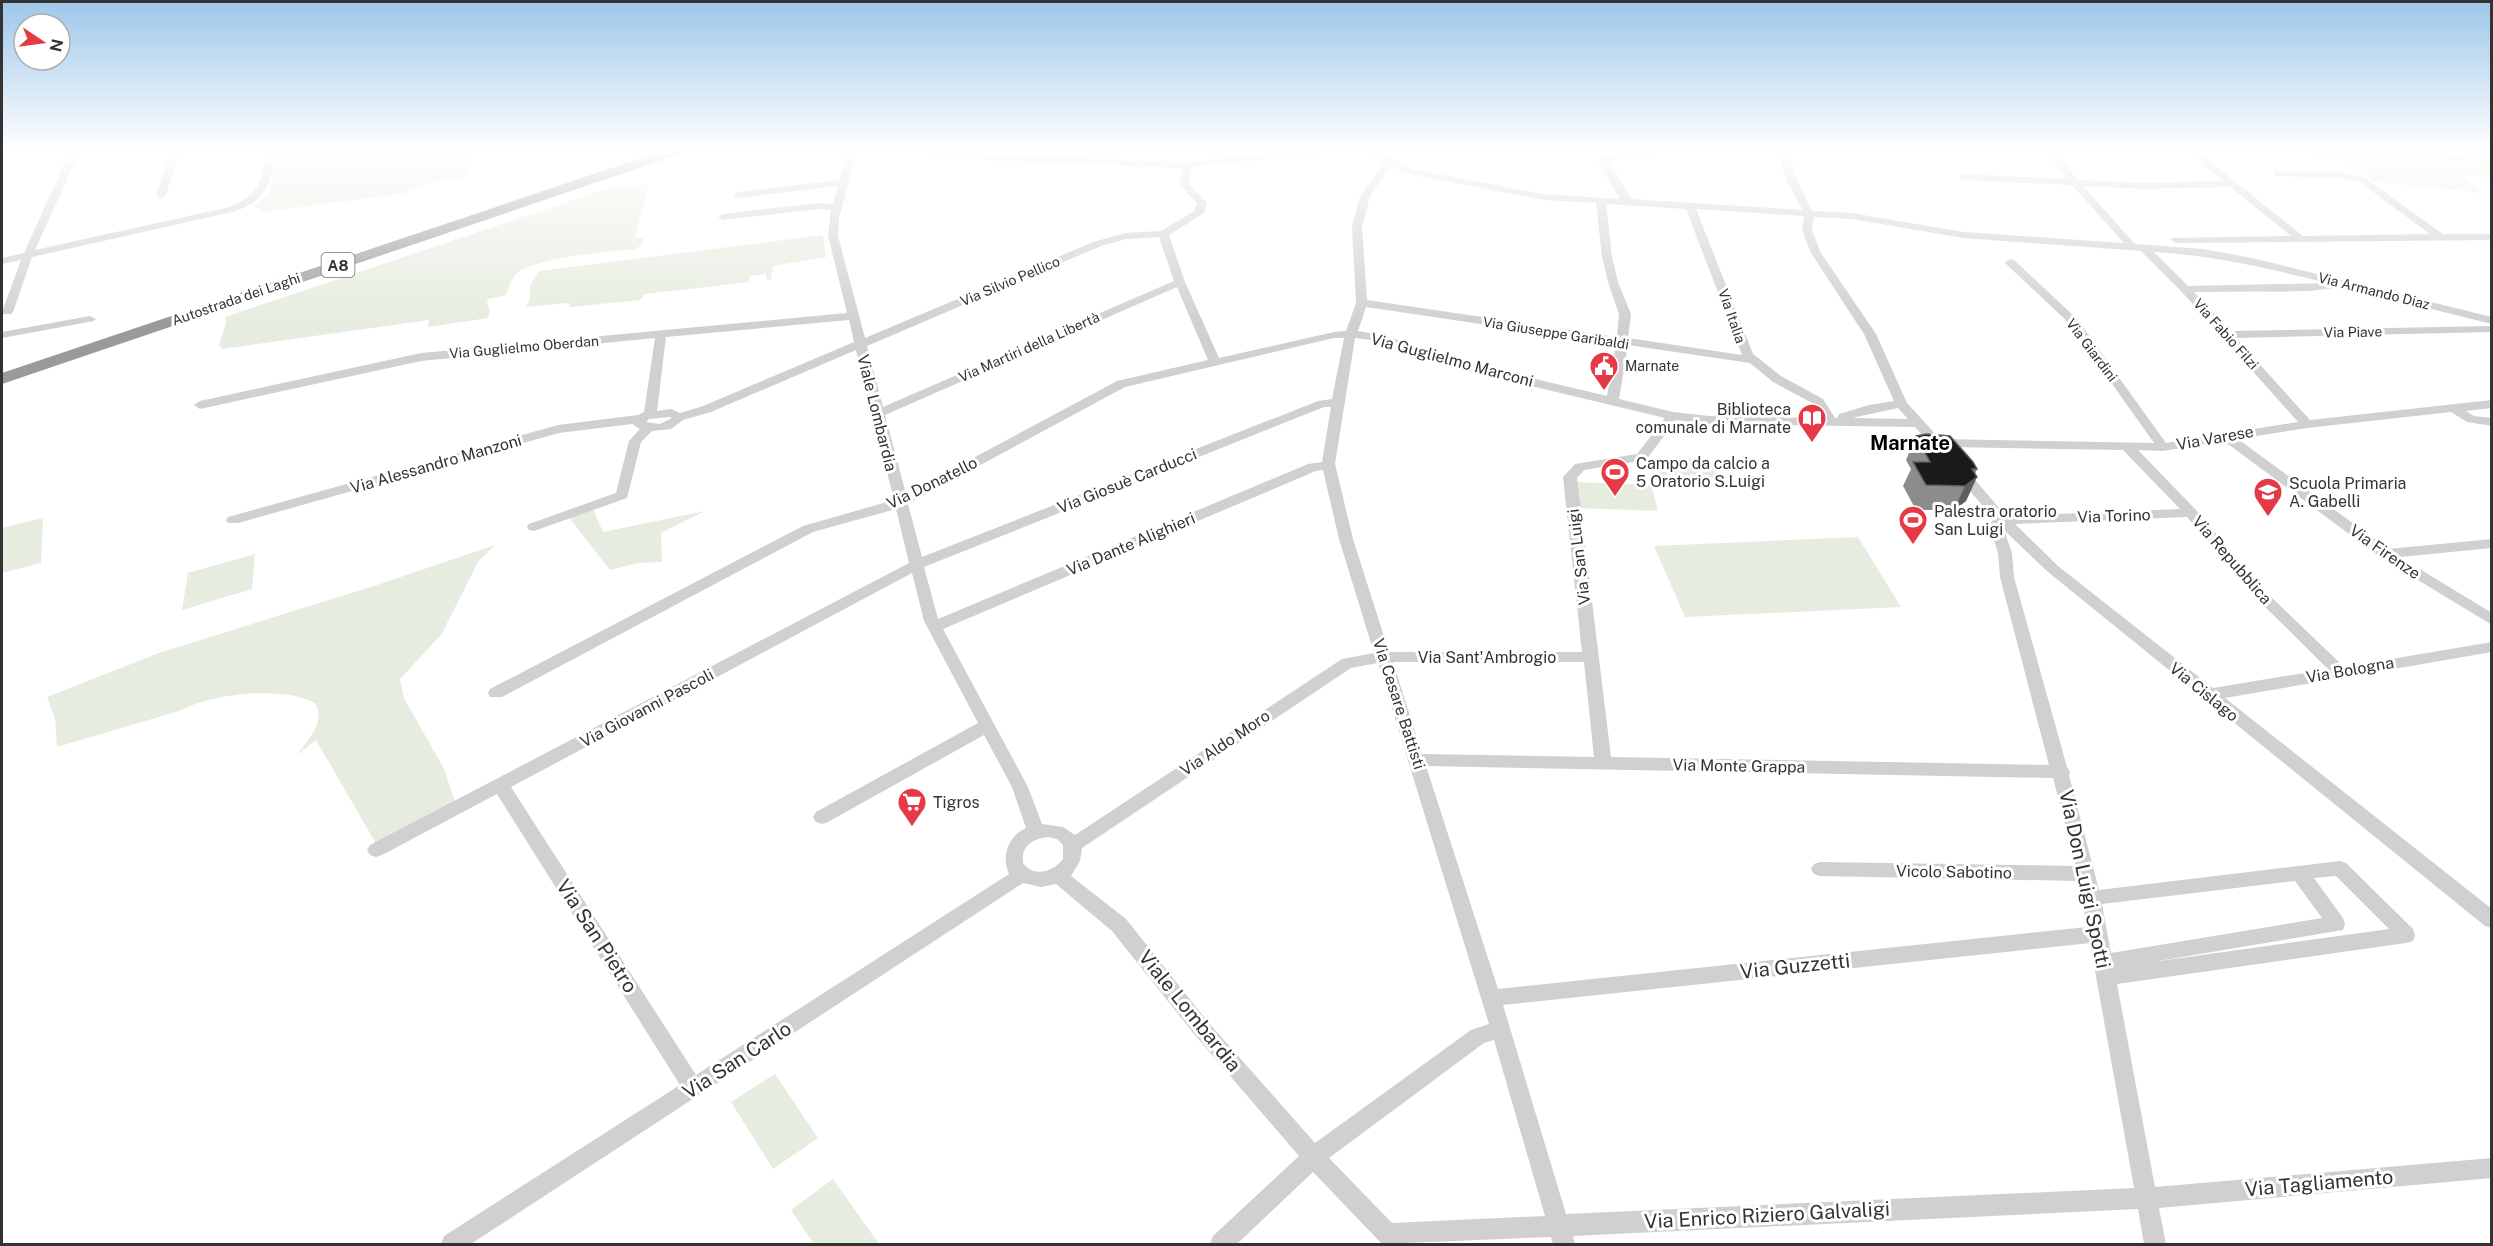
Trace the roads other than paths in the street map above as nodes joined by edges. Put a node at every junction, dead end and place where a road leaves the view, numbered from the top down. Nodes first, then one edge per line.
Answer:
1 (49, 209) edge
2 (231, 209) edge
3 (476, 209) edge
4 (503, 209) edge
5 (791, 209) edge
6 (837, 209) edge
7 (1200, 209) edge
8 (1362, 209) edge
9 (1602, 209) edge
10 (1691, 209) edge
11 (1726, 209) edge
12 (1807, 209) edge
13 (1827, 209) edge
14 (2099, 209) edge
15 (2264, 209) edge
16 (2402, 209) edge
17 (1809, 214) junction
18 (1846, 215) junction
19 (723, 217) dead end
20 (1163, 234) junction
21 (2492, 237) edge
22 (2441, 238) junction
23 (2301, 239) junction
24 (2082, 242) junction
25 (2130, 243) junction
26 (2211, 244) junction
27 (2143, 247) junction
28 (28, 255) junction
29 (2, 261) edge
30 (2010, 262) dead end
31 (2257, 262) junction
32 (1180, 282) junction
33 (2347, 284) junction
34 (2185, 289) junction
35 (1362, 303) junction
36 (7, 312) dead end
37 (853, 316) junction
38 (90, 319) dead end
39 (2491, 324) edge
40 (661, 334) junction
41 (1351, 334) junction
42 (2, 335) edge
43 (2227, 335) junction
44 (1623, 343) junction
45 (860, 345) junction
46 (1752, 360) junction
47 (1215, 361) junction
48 (2, 368) edge
49 (2, 379) edge
50 (1612, 401) junction
51 (1339, 402) junction
52 (1902, 404) junction
53 (2492, 404) edge
54 (200, 405) dead end
55 (2453, 408) junction
56 (1865, 410) junction
57 (877, 414) junction
58 (1672, 416) junction
59 (646, 420) junction
60 (1831, 422) junction
61 (1873, 422) junction
62 (2492, 422) edge
63 (1919, 423) junction
64 (2307, 424) junction
65 (2224, 435) junction
66 (1937, 443) junction
67 (2126, 446) junction
68 (2163, 447) junction
69 (1328, 465) junction
70 (900, 503) junction
71 (2191, 513) junction
72 (233, 520) dead end
73 (2001, 520) junction
74 (534, 527) dead end
75 (2492, 543) edge
76 (2031, 550) junction
77 (2005, 553) junction
78 (2385, 554) junction
79 (917, 566) junction
80 (2492, 620) edge
81 (934, 627) junction
82 (2492, 647) edge
83 (1384, 657) junction
84 (1591, 657) junction
85 (2340, 672) junction
86 (496, 693) dead end
87 (2208, 695) junction
88 (986, 726) junction
89 (1417, 760) junction
90 (1603, 763) junction
91 (2062, 772) junction
92 (500, 784) junction
93 (822, 817) dead end
94 (1036, 831) junction
95 (1073, 844) junction
96 (376, 850) dead end
97 (1820, 869) dead end
98 (2300, 873) junction
99 (2087, 874) junction
100 (1022, 875) junction
101 (1059, 876) junction
102 (2092, 898) junction
103 (2492, 920) edge
104 (2099, 934) junction
105 (2105, 970) junction
106 (1491, 998) junction
107 (1500, 1029) junction
108 (693, 1088) junction
109 (1313, 1157) junction
110 (2492, 1168) edge
111 (2147, 1198) junction
112 (1561, 1235) edge
113 (1392, 1239) edge
114 (452, 1245) edge
115 (1221, 1245) edge
116 (2155, 1245) edge

1 - 28 street
2 - 28 street
3 - 48 highway, Autostrada dei Laghi / A8
4 - 49 highway, Autostrada dei Laghi / A8
5 - 19 street
6 - 37 street, Viale Lombardia
7 - 20 street
8 - 35 street, Via Cesare Battisti
9 - 44 street
10 - 46 street, Via Italia
11 - 17 street
12 - 17 street
13 - 18 street
14 - 25 street
15 - 23 street
16 - 22 street
17 - 18 street
17 - 52 street, Via Cislago
18 - 24 street
20 - 32 street
20 - 45 street, Via Silvio Pellico
21 - 22 street
22 - 23 street
23 - 26 street
24 - 25 street, Via Armando Diaz
24 - 27 street, Via Armando Diaz
25 - 26 street, Via Armando Diaz
26 - 31 street, Via Armando Diaz
27 - 31 street, Via Armando Diaz
27 - 34 street, Via Fabio Filzi
28 - 29 street
28 - 36 street
30 - 68 street, Via Giardini
31 - 33 street, Via Armando Diaz
32 - 47 street
32 - 57 street, Via Martiri della Libertà
33 - 34 street
33 - 39 street, Via Armando Diaz
34 - 43 street, Via Fabio Filzi
35 - 41 street, Via Cesare Battisti
35 - 44 street, Via Giuseppe Garibaldi
37 - 40 street, Via Guglielmo Oberdan
37 - 45 street, Viale Lombardia
38 - 42 street
39 - 43 street, Via Piave
40 - 54 street, Via Guglielmo Oberdan
40 - 59 street
41 - 47 street, Via Donatello
41 - 50 street, Via Guglielmo Marconi
41 - 51 street, Via Cesare Battisti
43 - 64 street, Via Fabio Filzi
44 - 46 street, Via Giuseppe Garibaldi
44 - 50 street
45 - 57 street, Viale Lombardia
45 - 59 street, Via Alessandro Manzoni
46 - 60 street, Via Italia
47 - 70 street, Via Donatello
50 - 58 street, Via Guglielmo Marconi
51 - 69 street, Via Cesare Battisti
51 - 79 street, Via Giosuè Carducci
52 - 56 street
52 - 63 street, Via Cislago
53 - 55 street, Via Varese
55 - 62 street
55 - 64 street, Via Varese
56 - 60 street
56 - 61 street
57 - 70 street, Viale Lombardia
58 - 60 street, Via Guglielmo Marconi
58 - 84 street, Via San Luigi
59 - 72 street, Via Alessandro Manzoni
59 - 74 street
60 - 61 street, Via Guglielmo Marconi
61 - 63 street, Via Guglielmo Marconi
63 - 66 street, Via Cislago
64 - 65 street, Via Varese
65 - 68 street, Via Varese
65 - 78 street, Via Firenze
66 - 67 street, Via Varese
66 - 73 street, Via Cislago
67 - 68 street, Via Varese
67 - 71 street, Via Repubblica
69 - 81 street, Via Dante Alighieri
69 - 83 street, Via Cesare Battisti
70 - 79 street, Viale Lombardia
70 - 86 street, Via Donatello
71 - 73 street, Via Torino
71 - 85 street, Via Repubblica
73 - 76 street, Via Cislago
73 - 77 street, Via Don Luigi Spotti
75 - 78 street
76 - 77 street
76 - 87 street, Via Cislago
77 - 91 street, Via Don Luigi Spotti
78 - 80 street, Via Firenze
79 - 81 street, Viale Lombardia
79 - 92 street, Via Giovanni Pascoli
81 - 88 street, Viale Lombardia
82 - 85 street, Via Bologna
83 - 84 street, Via Sant'Ambrogio
83 - 89 street, Via Cesare Battisti
83 - 95 street, Via Aldo Moro
84 - 90 street, Via San Luigi
85 - 87 street, Via Bologna
87 - 103 street, Via Cislago
88 - 93 street
88 - 94 street, Viale Lombardia
89 - 90 street, Via Monte Grappa
89 - 106 street, Via Cesare Battisti
90 - 91 street, Via Monte Grappa
91 - 99 street, Via Don Luigi Spotti
92 - 96 street, Via Giovanni Pascoli
92 - 108 street, Via San Pietro
94 - 95 street
94 - 100 street
95 - 101 street
97 - 99 street, Vicolo Sabotino
98 - 102 street
98 - 105 street
98 - 105 street
99 - 102 street, Via Don Luigi Spotti
100 - 101 street
100 - 108 street, Via San Carlo
101 - 109 street, Viale Lombardia
102 - 104 street, Via Don Luigi Spotti
104 - 105 street, Via Don Luigi Spotti
104 - 106 street, Via Guzzetti
105 - 111 street, Via Don Luigi Spotti
106 - 107 street, Via Cesare Battisti
107 - 109 street
107 - 112 street, Via Cesare Battisti
108 - 114 street, Via San Carlo
109 - 113 street, Viale Lombardia
109 - 115 street
110 - 111 street, Via Tagliamento
111 - 112 street, Via Enrico Riziero Galvaligi
111 - 116 street, Via Don Luigi Spotti
112 - 113 street, Via Enrico Riziero Galvaligi

